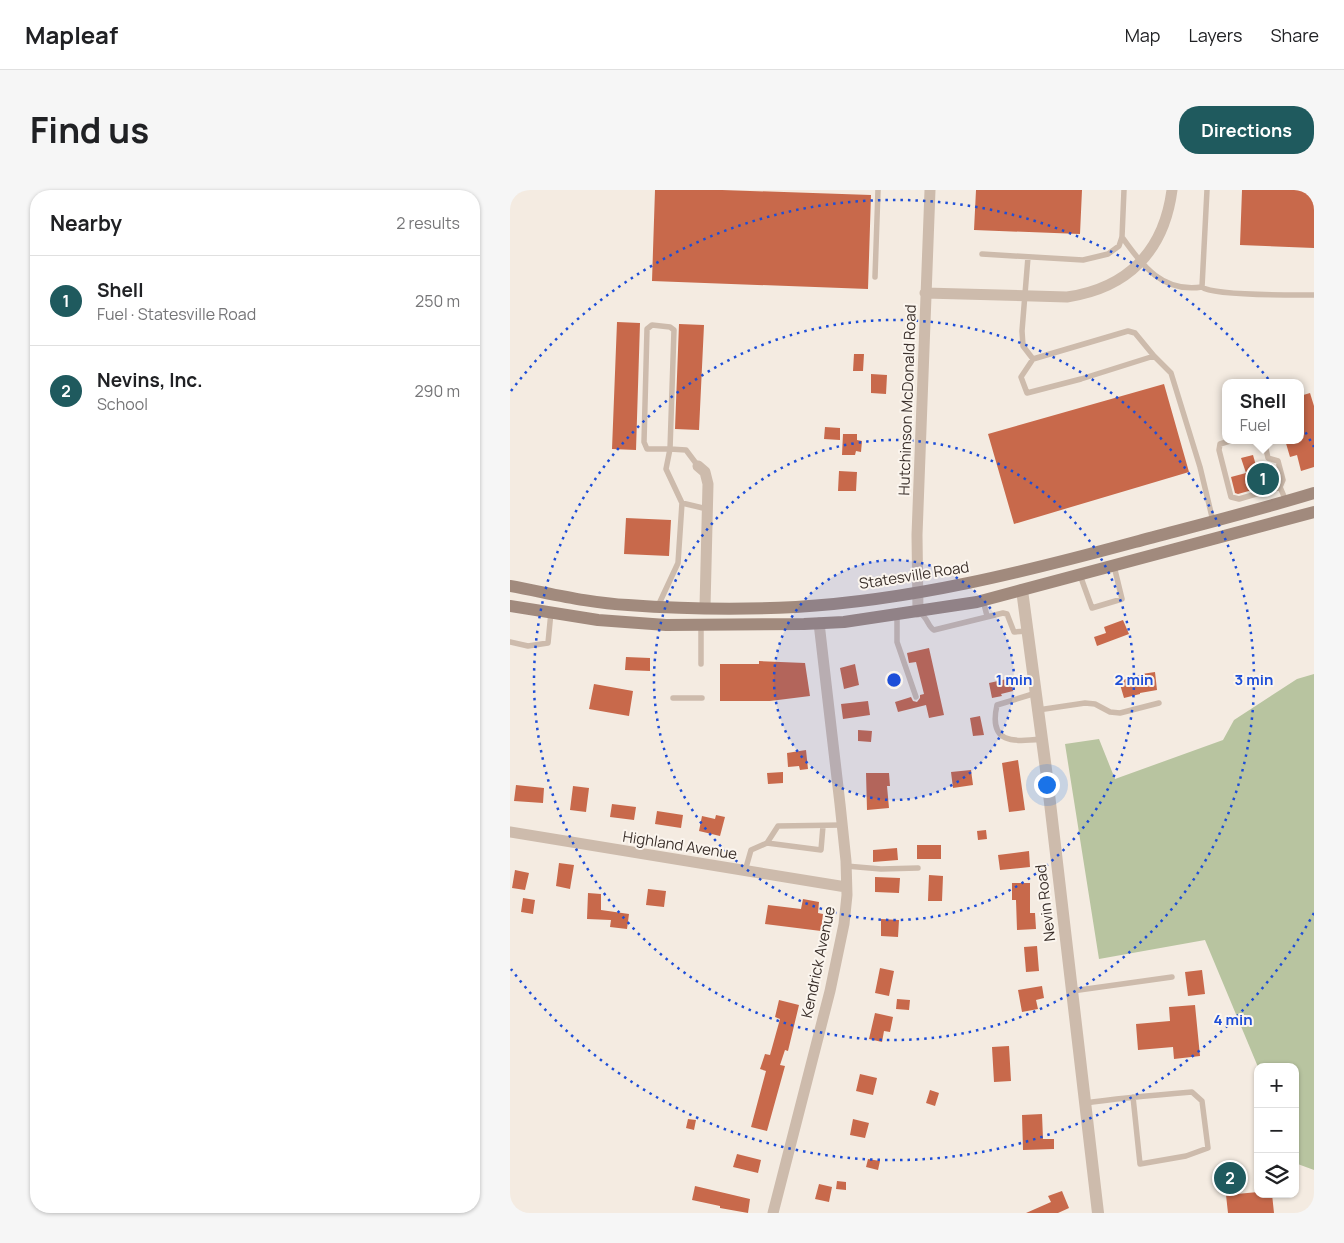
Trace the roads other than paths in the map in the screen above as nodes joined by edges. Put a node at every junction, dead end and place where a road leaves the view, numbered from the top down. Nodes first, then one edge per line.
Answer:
1 (878, 190) edge
2 (930, 190) edge
3 (1124, 190) edge
4 (1172, 190) edge
5 (1207, 190) edge
6 (1122, 237) junction
7 (982, 254) dead end
8 (1028, 257) junction
9 (1140, 262) junction
10 (875, 277) dead end
11 (1202, 287) junction
12 (926, 293) junction
13 (1024, 296) junction
14 (1314, 296) edge
15 (1154, 356) junction
16 (1033, 359) junction
17 (1222, 443) edge
18 (1265, 444) edge
19 (670, 449) junction
20 (698, 466) joint
21 (1280, 487) junction
22 (1314, 493) edge
23 (1239, 499) junction
24 (1286, 502) junction
25 (682, 503) junction
26 (707, 509) junction
27 (1314, 512) edge
28 (1244, 513) junction
29 (1213, 521) junction
30 (1114, 566) junction
31 (1080, 575) junction
32 (510, 586) edge
33 (1022, 590) junction
34 (917, 592) junction
35 (983, 600) junction
36 (510, 606) edge
37 (658, 606) junction
38 (705, 607) junction
39 (551, 612) junction
40 (918, 612) junction
41 (897, 615) junction
42 (987, 616) junction
43 (819, 624) junction
44 (701, 626) junction
45 (1028, 631) junction
46 (510, 642) edge
47 (701, 664) dead end
48 (1036, 693) junction
49 (916, 697) dead end
50 (673, 698) dead end
51 (702, 698) dead end
52 (1159, 704) dead end
53 (1038, 710) junction
54 (1042, 739) junction
55 (842, 825) junction
56 (823, 826) junction
57 (510, 832) edge
58 (767, 843) junction
59 (846, 866) junction
60 (918, 868) dead end
61 (745, 871) junction
62 (846, 887) junction
63 (1172, 977) dead end
64 (1072, 991) junction
65 (1133, 1097) junction
66 (1085, 1103) junction
67 (773, 1213) edge
68 (1098, 1213) edge

1 - 10 lane
2 - 12 street, Hutchinson McDonald Road
3 - 6 lane
4 - 9 street
5 - 11 lane
6 - 8 lane
6 - 9 lane
7 - 8 lane
8 - 13 lane
9 - 11 lane
9 - 13 street
11 - 14 lane
12 - 13 street
12 - 34 street, Hutchinson McDonald Road
13 - 16 lane
15 - 16 lane
15 - 16 lane
15 - 29 lane
17 - 23 lane
18 - 21 lane
19 - 19 lane
19 - 20 lane
19 - 25 lane
20 - 26 street
21 - 23 lane
21 - 24 lane
22 - 24 main road, Statesville Road
23 - 28 lane
24 - 28 main road, Statesville Road
25 - 26 lane
25 - 37 lane
26 - 38 street
27 - 30 main road
28 - 29 main road, Statesville Road
29 - 34 main road, Statesville Road
30 - 31 main road
30 - 31 lane
31 - 33 main road
32 - 37 main road, Statesville Road
33 - 35 main road
33 - 45 street, Nevin Road
34 - 38 main road, Statesville Road
34 - 40 street, Hutchinson McDonald Road
35 - 40 main road
35 - 42 lane
36 - 39 main road
37 - 38 main road, Statesville Road
39 - 44 main road
39 - 46 lane
40 - 41 main road
40 - 42 lane
41 - 43 main road
41 - 49 lane
42 - 45 lane
43 - 44 main road
43 - 55 street, Kendrick Avenue
44 - 47 lane
45 - 48 street, Nevin Road
48 - 53 street, Nevin Road
48 - 54 lane
50 - 51 lane
52 - 53 lane
53 - 54 street, Nevin Road
54 - 64 street, Nevin Road
55 - 56 lane
55 - 59 street, Kendrick Avenue
56 - 58 lane
56 - 58 lane
57 - 61 street, Highland Avenue
58 - 61 lane
59 - 60 lane
59 - 62 street, Kendrick Avenue
61 - 62 street, Highland Avenue
62 - 67 street, Kendrick Avenue
63 - 64 lane
64 - 66 street, Nevin Road
65 - 65 lane
65 - 66 lane
66 - 68 street, Nevin Road

